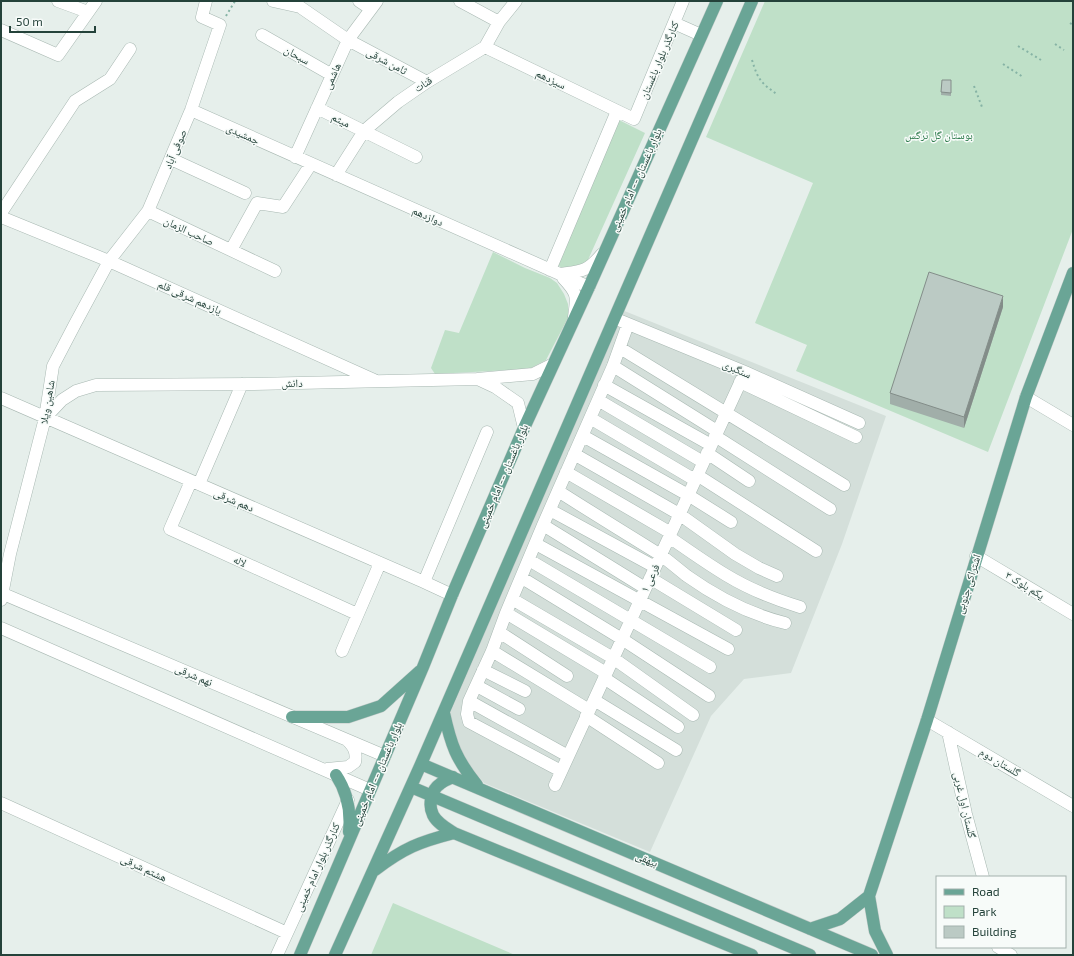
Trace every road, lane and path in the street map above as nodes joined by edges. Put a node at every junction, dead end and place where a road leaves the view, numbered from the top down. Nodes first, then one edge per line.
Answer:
1 (58, 1) edge
2 (96, 1) edge
3 (206, 1) edge
4 (235, 1) edge
5 (272, 1) edge
6 (359, 1) edge
7 (460, 1) edge
8 (516, 1) edge
9 (683, 1) edge
10 (717, 1) edge
11 (752, 1) edge
12 (374, 5) edge
13 (88, 12) junction
14 (499, 22) junction
15 (674, 23) junction
16 (1070, 23) dead end
17 (220, 25) junction
18 (1073, 25) edge
19 (1, 30) edge
20 (701, 35) junction
21 (262, 36) dead end
22 (348, 40) junction
23 (1055, 44) dead end
24 (1018, 46) dead end
25 (485, 47) junction
26 (130, 49) dead end
27 (1064, 50) dead end
28 (752, 60) dead end
29 (1040, 60) dead end
30 (1003, 64) dead end
31 (332, 75) junction
32 (1023, 77) dead end
33 (427, 82) junction
34 (974, 86) dead end
35 (778, 95) dead end
36 (982, 107) dead end
37 (317, 108) junction
38 (191, 110) junction
39 (617, 111) junction
40 (634, 119) joint
41 (364, 131) junction
42 (295, 157) junction
43 (416, 157) dead end
44 (171, 159) junction
45 (311, 164) junction
46 (336, 175) junction
47 (245, 193) dead end
48 (148, 212) junction
49 (1, 213) edge
50 (1, 217) edge
51 (231, 250) junction
52 (605, 250) junction
53 (109, 261) junction
54 (275, 271) dead end
55 (555, 272) junction
56 (1073, 273) edge
57 (589, 287) junction
58 (614, 318) junction
59 (574, 319) junction
60 (628, 324) junction
61 (620, 348) junction
62 (552, 364) junction
63 (613, 366) junction
64 (742, 377) junction
65 (477, 379) junction
66 (378, 382) junction
67 (242, 384) junction
68 (604, 385) junction
69 (1026, 397) junction
70 (598, 400) junction
71 (3, 402) edge
72 (726, 412) junction
73 (45, 418) junction
74 (590, 418) junction
75 (858, 423) dead end
76 (1073, 425) edge
77 (524, 428) junction
78 (487, 432) dead end
79 (583, 436) junction
80 (856, 437) dead end
81 (710, 446) junction
82 (574, 454) junction
83 (566, 472) junction
84 (696, 477) junction
85 (749, 481) dead end
86 (195, 483) junction
87 (844, 485) dead end
88 (558, 492) junction
89 (688, 495) junction
90 (830, 509) dead end
91 (550, 510) junction
92 (679, 514) junction
93 (732, 522) dead end
94 (544, 524) junction
95 (670, 535) junction
96 (536, 544) junction
97 (816, 551) dead end
98 (660, 555) junction
99 (976, 556) junction
100 (6, 558) edge
101 (529, 560) junction
102 (380, 563) junction
103 (777, 576) dead end
104 (650, 577) junction
105 (522, 578) junction
106 (424, 582) junction
107 (2, 595) edge
108 (452, 595) junction
109 (512, 599) junction
110 (640, 600) junction
111 (800, 607) dead end
112 (506, 613) junction
113 (358, 614) junction
114 (1073, 614) edge
115 (631, 620) junction
116 (786, 624) dead end
117 (1, 628) edge
118 (736, 630) dead end
119 (499, 632) junction
120 (622, 638) junction
121 (728, 649) dead end
122 (342, 650) dead end
123 (492, 650) junction
124 (613, 658) junction
125 (424, 667) junction
126 (710, 667) dead end
127 (483, 670) junction
128 (567, 676) dead end
129 (605, 676) junction
130 (477, 686) junction
131 (525, 691) dead end
132 (709, 696) dead end
133 (469, 701) junction
134 (519, 709) dead end
135 (589, 709) junction
136 (444, 713) junction
137 (693, 715) dead end
138 (292, 717) junction
139 (927, 720) junction
140 (678, 726) dead end
141 (948, 732) junction
142 (346, 740) junction
143 (676, 750) dead end
144 (385, 756) junction
145 (568, 756) junction
146 (658, 763) dead end
147 (422, 764) junction
148 (323, 769) junction
149 (561, 771) junction
150 (336, 775) junction
151 (454, 777) junction
152 (555, 785) dead end
153 (411, 787) junction
154 (479, 788) junction
155 (370, 790) junction
156 (432, 795) junction
157 (348, 800) junction
158 (1, 803) edge
159 (1073, 806) edge
160 (454, 833) junction
161 (347, 845) junction
162 (374, 871) junction
163 (983, 876) edge
164 (869, 896) junction
165 (810, 929) junction
166 (287, 933) junction
167 (1000, 948) edge
168 (277, 955) edge
169 (300, 955) edge
170 (336, 955) edge
171 (752, 955) edge
172 (810, 955) edge
173 (872, 955) edge
174 (887, 955) edge
175 (1011, 955) edge

1 - 13 street
2 - 13 street
3 - 17 street
4 - 17 path
5 - 22 street, ثامن شرقی
6 - 12 street
7 - 14 street
8 - 14 street, قنات
9 - 15 street, کنارگذر بلوار باغستان
10 - 20 main road, بلوار باغستان -- امام خمینی
11 - 58 main road
12 - 22 street, هاشمی
13 - 19 street
14 - 25 street, قنات
15 - 20 street
15 - 40 street, کنارگذر بلوار باغستان
16 - 18 path
17 - 38 street, صوفی آباد
20 - 52 main road, بلوار باغستان -- امام خمینی
21 - 31 street, سبحان
22 - 31 street, هاشمی
22 - 33 street, ثامن شرقی
23 - 27 path
24 - 29 path
25 - 33 street, قنات
25 - 39 street, سیزدهم
26 - 49 street
28 - 35 path
30 - 32 path
31 - 37 street, هاشمی
33 - 41 street, قنات
34 - 36 path
37 - 41 street, میثم
37 - 42 street, هاشمی
38 - 42 street, جمشیدی
38 - 44 street, صوفی آباد
39 - 40 street, سیزدهم
39 - 55 street
41 - 43 street, میثم
41 - 46 street, قنات
42 - 45 street, دوازدهم
44 - 47 street
44 - 48 street, صوفی آباد
45 - 46 street, دوازدهم
45 - 51 street
46 - 55 street, دوازدهم
48 - 51 street, صاحب الزمان
48 - 53 street, صوفی آباد
50 - 53 street, یازدهم شرقی قلم
51 - 54 street, صاحب الزمان
52 - 55 street
52 - 57 main road, بلوار باغستان -- امام خمینی
53 - 66 street, یازدهم شرقی قلم
53 - 73 street, شاهین ویلا
55 - 57 street, دوازدهم
55 - 59 street
56 - 69 main road, اشتراکی جنوبی
57 - 59 main road, بلوار باغستان -- امام خمینی
58 - 60 street, سنگبری
58 - 136 main road
59 - 62 main road, بلوار باغستان -- امام خمینی
60 - 61 street
60 - 64 street, سنگبری
61 - 63 street
61 - 72 street
62 - 65 street
62 - 77 main road, بلوار باغستان -- امام خمینی
63 - 68 street
63 - 81 street
64 - 72 street, ۱ فرعی
64 - 75 street, سنگبری
64 - 80 street
65 - 66 street, دانش
65 - 77 street, دانش
66 - 67 street, دانش
67 - 73 street, دانش
67 - 86 street
68 - 70 street
68 - 81 street
69 - 76 street
69 - 99 main road, اشتراکی جنوبی
70 - 74 street
70 - 81 street
71 - 73 street, دهم شرقی
72 - 81 street, ۱ فرعی
72 - 87 street
73 - 86 street, دهم شرقی
73 - 100 street, شاهین ویلا
74 - 79 street
74 - 84 street
77 - 108 main road, بلوار باغستان -- امام خمینی
78 - 106 street
79 - 82 street
79 - 89 street
81 - 84 street, ۱ فرعی
81 - 85 street
81 - 90 street
82 - 83 street
82 - 92 street
83 - 88 street
83 - 95 street
84 - 89 street, ۱ فرعی
84 - 97 street
86 - 102 street, دهم شرقی
86 - 113 street, لاله
88 - 91 street
88 - 98 street
89 - 92 street, ۱ فرعی
89 - 93 street
91 - 94 street
91 - 104 street
92 - 95 street, ۱ فرعی
92 - 103 street
94 - 96 street
94 - 104 street
95 - 98 street, ۱ فرعی
95 - 111 street
96 - 101 street
96 - 110 street
98 - 104 street, ۱ فرعی
98 - 116 street
99 - 114 street, یکم بلوک ۳
99 - 139 main road, اشتراکی جنوبی
100 - 107 street, شاهین ویلا
101 - 105 street
101 - 115 street
102 - 106 street, دهم شرقی
102 - 113 street
104 - 110 street, ۱ فرعی
104 - 118 street
105 - 109 street
105 - 120 street
106 - 108 street, دهم شرقی
107 - 138 street, نهم شرقی
108 - 125 main road, بلوار باغستان -- امام خمینی
109 - 112 street
109 - 124 street
110 - 115 street, ۱ فرعی
110 - 121 street
112 - 119 street
112 - 129 street
113 - 122 street
115 - 120 street, ۱ فرعی
115 - 126 street
117 - 148 street
119 - 123 street
119 - 128 street
120 - 124 street, ۱ فرعی
120 - 132 street
123 - 127 street
123 - 135 street
124 - 129 street, ۱ فرعی
124 - 137 street
125 - 138 main road
125 - 144 main road, بلوار باغستان -- امام خمینی
127 - 130 street
127 - 131 street
129 - 135 street, ۱ فرعی
129 - 140 street
130 - 133 street
130 - 134 street
133 - 145 street
133 - 149 street
135 - 143 street
135 - 145 street, ۱ فرعی
135 - 146 street
136 - 147 main road
136 - 154 main road
138 - 142 street, نهم شرقی
139 - 141 street, گلستان دوم
139 - 164 main road, اشتراکی جنوبی
141 - 159 street, گلستان دوم
141 - 163 street, گلستان اول غربی
142 - 144 street, نهم شرقی
142 - 148 street
144 - 155 main road, بلوار باغستان -- امام خمینی
145 - 149 street, ۱ فرعی
147 - 151 main road, بیهقی
147 - 153 main road
148 - 150 street
149 - 152 street, ۱ فرعی
150 - 155 street
150 - 157 main road
151 - 154 main road, بیهقی
151 - 156 main road
153 - 156 main road
153 - 162 main road
154 - 165 main road, بیهقی
155 - 161 main road, بلوار باغستان -- امام خمینی
156 - 160 main road
156 - 172 main road
157 - 161 main road
157 - 166 street, کنارگذر بلوار امام خمینی
158 - 166 street, هشتم شرقی
160 - 162 main road
160 - 171 main road
161 - 169 main road, بلوار باغستان -- امام خمینی
162 - 170 main road
164 - 165 main road
164 - 174 main road, اشتراکی جنوبی
165 - 173 main road, بیهقی
166 - 168 street, کنارگذر بلوار امام خمینی
167 - 175 street

